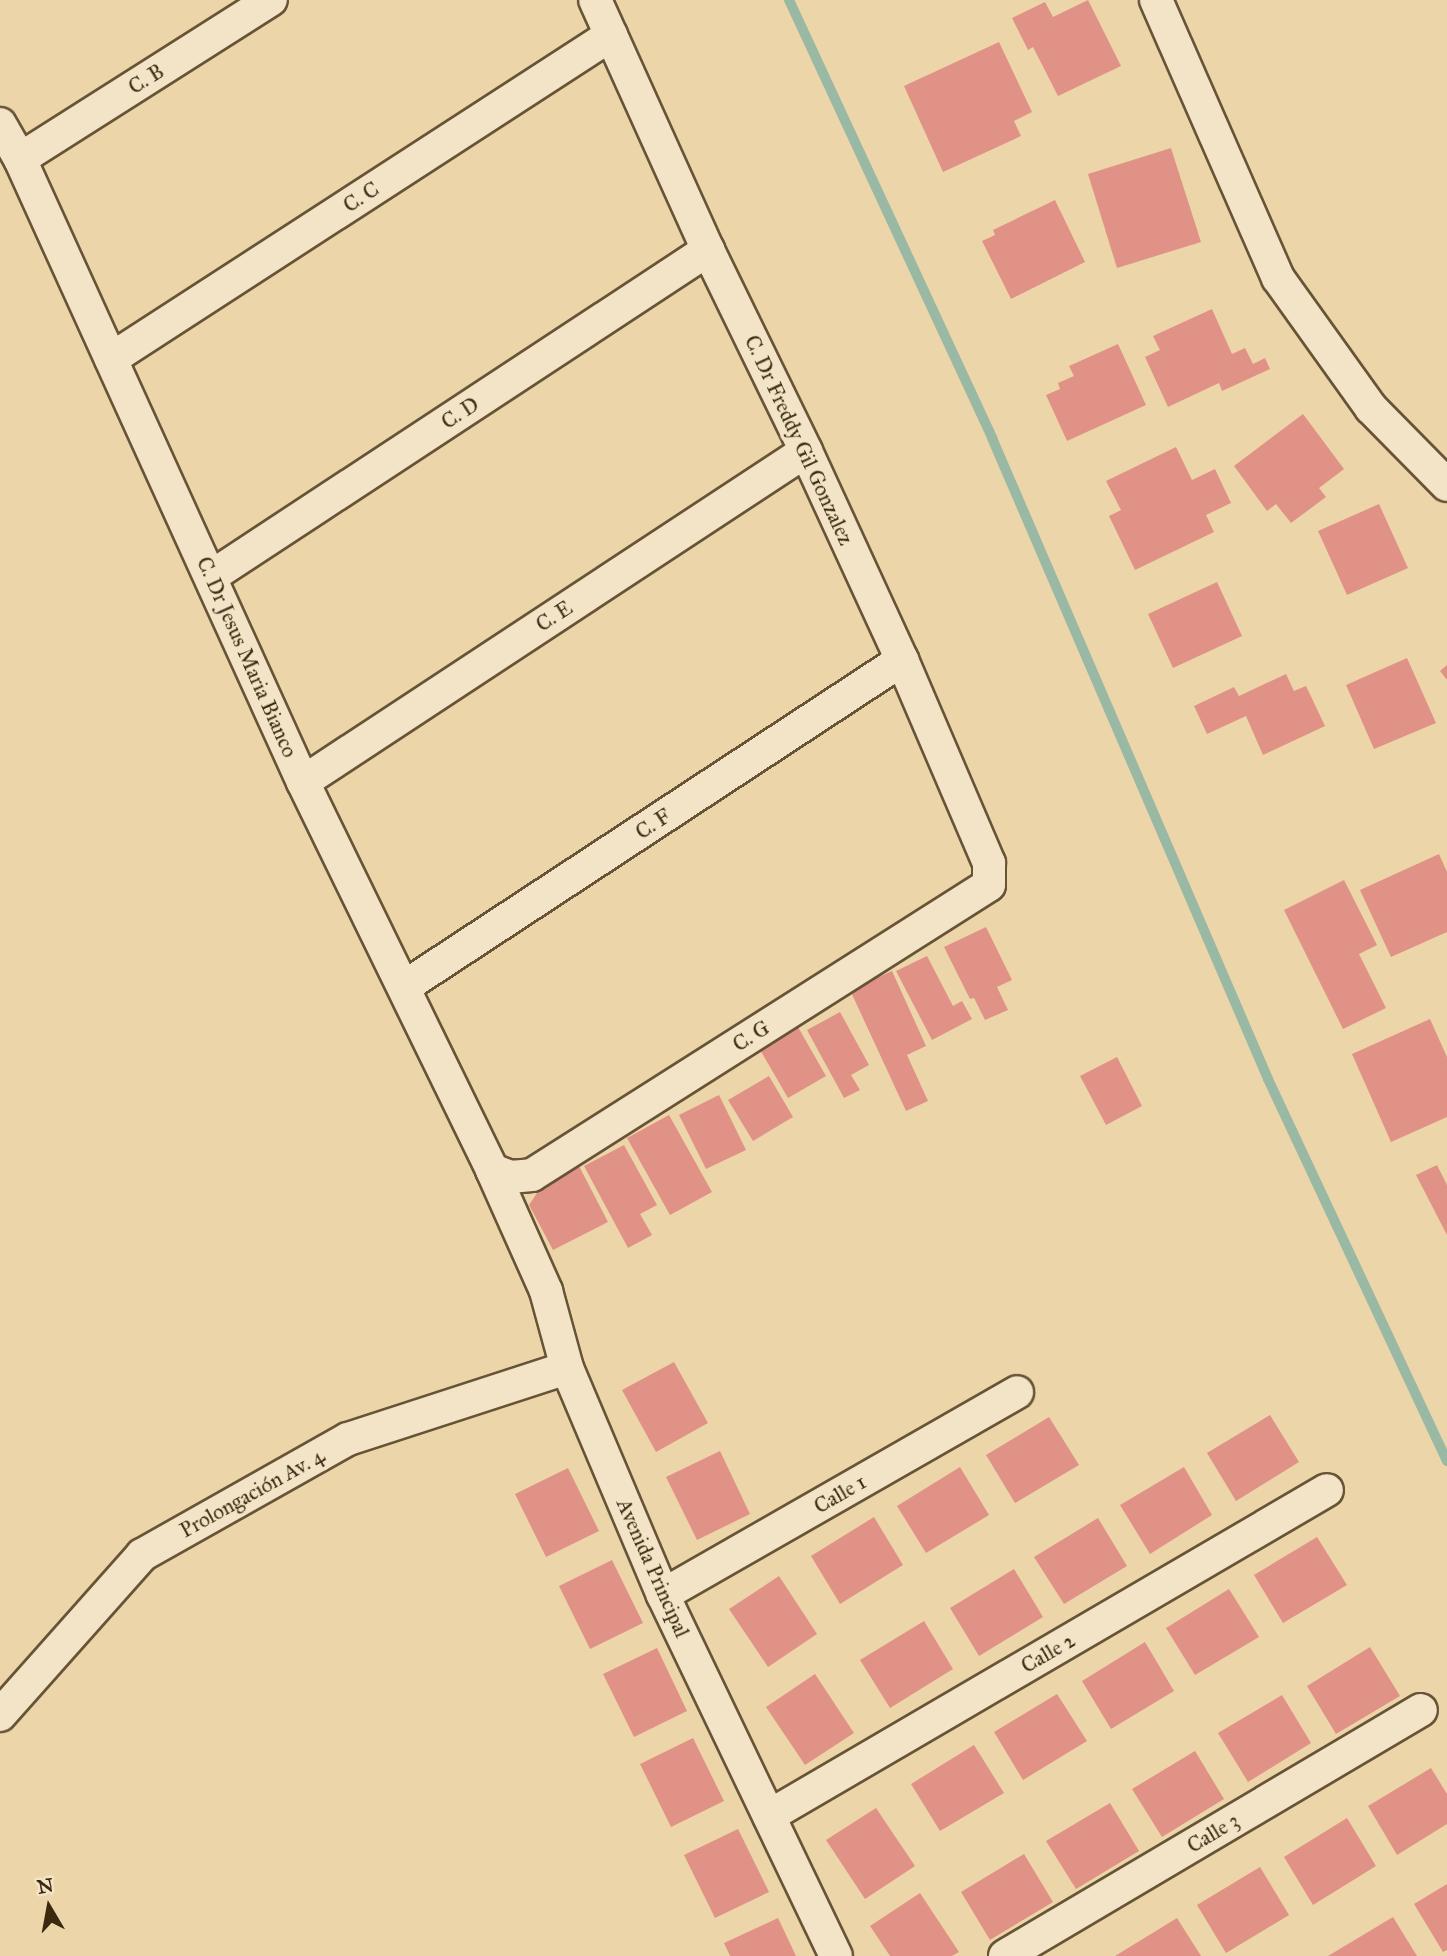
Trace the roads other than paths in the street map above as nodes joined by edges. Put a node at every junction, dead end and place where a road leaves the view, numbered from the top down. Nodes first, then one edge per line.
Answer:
1 (271, 0) edge
2 (595, 0) edge
3 (1156, 0) edge
4 (611, 35) junction
5 (0, 124) edge
6 (20, 159) junction
7 (708, 250) junction
8 (111, 359) junction
9 (806, 451) junction
10 (1447, 485) edge
11 (212, 576) junction
12 (902, 660) junction
13 (303, 782) junction
14 (989, 885) joint
15 (404, 987) junction
16 (501, 1173) junction
17 (568, 1368) junction
18 (1017, 1392) dead end
19 (1327, 1490) dead end
20 (663, 1595) junction
21 (1421, 1710) dead end
22 (0, 1715) edge
23 (769, 1816) junction
24 (836, 1956) edge
25 (1006, 1956) edge

1 - 6 street, C. B
2 - 4 street, C. Dr Freddy Gil Gonzalez
3 - 10 street
4 - 7 street, C. Dr Freddy Gil Gonzalez
4 - 8 street, C. C
5 - 6 street, C. Dr Jesus Maria Bianco
6 - 8 street, C. Dr Jesus Maria Bianco
7 - 9 street, C. Dr Freddy Gil Gonzalez
7 - 11 street, C. D
8 - 11 street, C. Dr Jesus Maria Bianco
9 - 12 street, C. Dr Freddy Gil Gonzalez
9 - 13 street, C. E
11 - 13 street, C. Dr Jesus Maria Bianco
12 - 14 street, C. Dr Freddy Gil Gonzalez
12 - 15 street, C. F
13 - 15 street, C. Dr Jesus Maria Bianco
14 - 16 street, C. G
15 - 16 street, C. Dr Jesus Maria Bianco
16 - 17 street, Avenida Principal
17 - 20 street, Avenida Principal
17 - 22 street, Prolongación Av. 4
18 - 20 street, Calle 1
19 - 23 street, Calle 2
20 - 23 street, Avenida Principal
21 - 25 street, Calle 3
23 - 24 street, Avenida Principal

